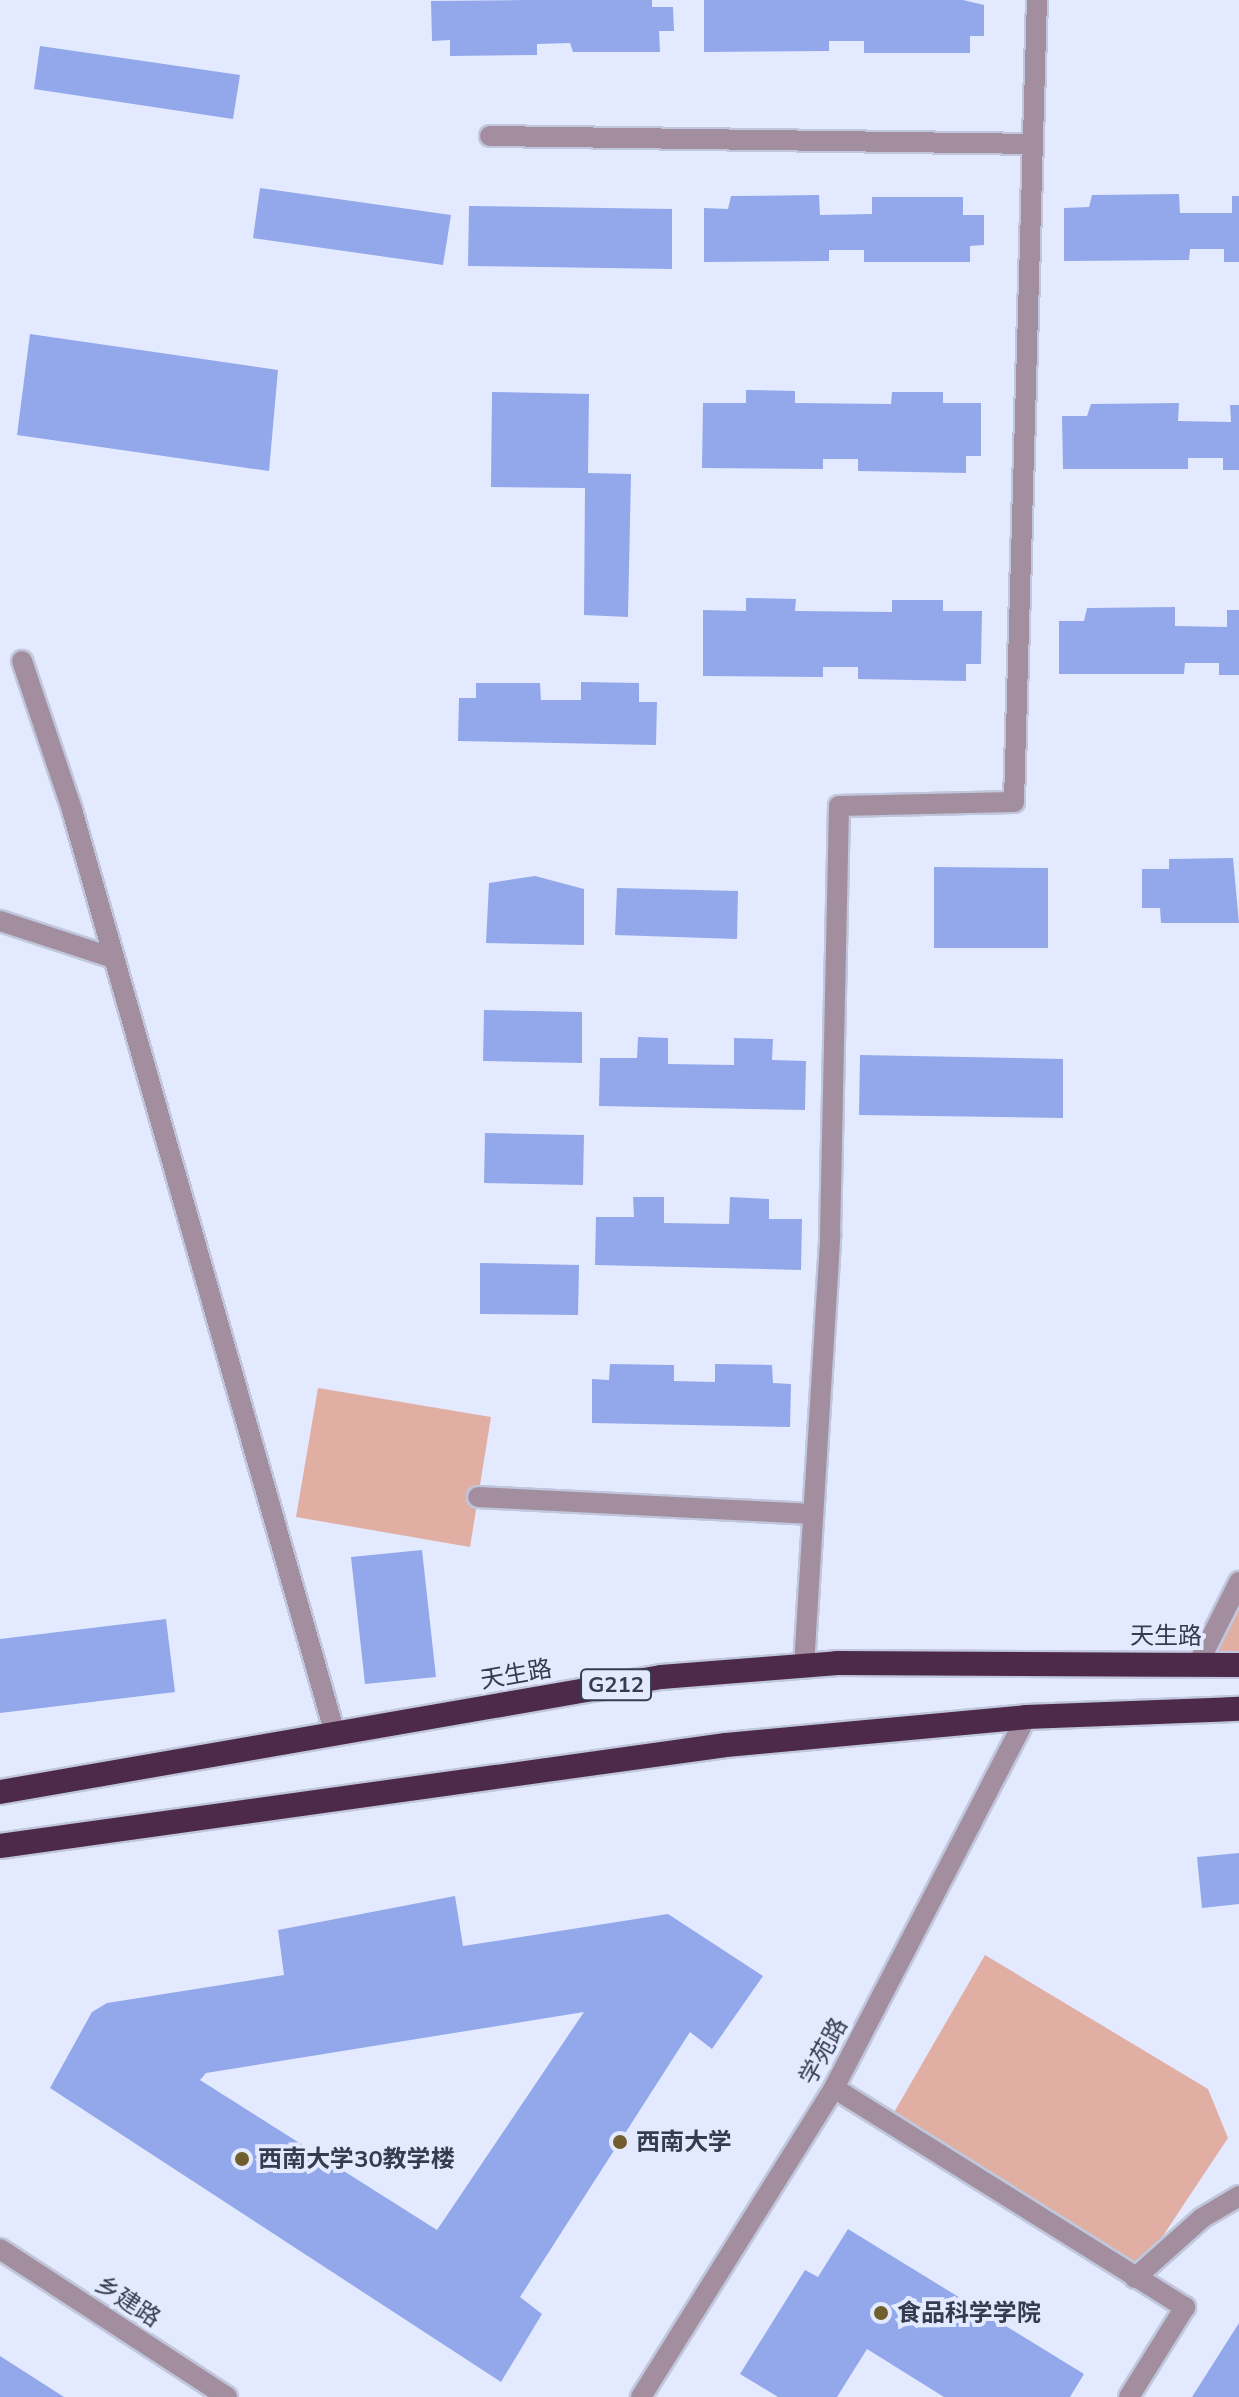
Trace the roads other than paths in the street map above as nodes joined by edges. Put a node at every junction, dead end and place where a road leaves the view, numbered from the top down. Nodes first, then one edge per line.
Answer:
1 (1037, 0) edge
2 (490, 136) dead end
3 (1033, 144) junction
4 (22, 661) dead end
5 (0, 921) edge
6 (113, 958) junction
7 (478, 1497) dead end
8 (813, 1514) junction
9 (1239, 1582) edge
10 (1198, 1664) junction
11 (1239, 1665) edge
12 (804, 1666) junction
13 (1239, 1709) edge
14 (1026, 1717) junction
15 (335, 1734) junction
16 (0, 1792) edge
17 (0, 1846) edge
18 (834, 2088) junction
19 (1239, 2196) edge
20 (0, 2249) edge
21 (1135, 2278) junction
22 (227, 2397) edge
23 (641, 2397) edge
24 (1129, 2397) edge

1 - 3 street
2 - 3 street
3 - 8 street
4 - 6 street
5 - 6 street
6 - 15 street
7 - 8 street
8 - 12 street
9 - 10 street
10 - 11 highway, 天生路 / G212
10 - 12 highway, 天生路 / G212
12 - 15 highway, 天生路 / G212
13 - 14 highway
14 - 17 highway
14 - 18 street, 学苑路
15 - 16 highway, 天生路 / G212
18 - 21 street
18 - 23 street, 学苑路
19 - 21 street
20 - 22 street, 乡建路
21 - 24 street

